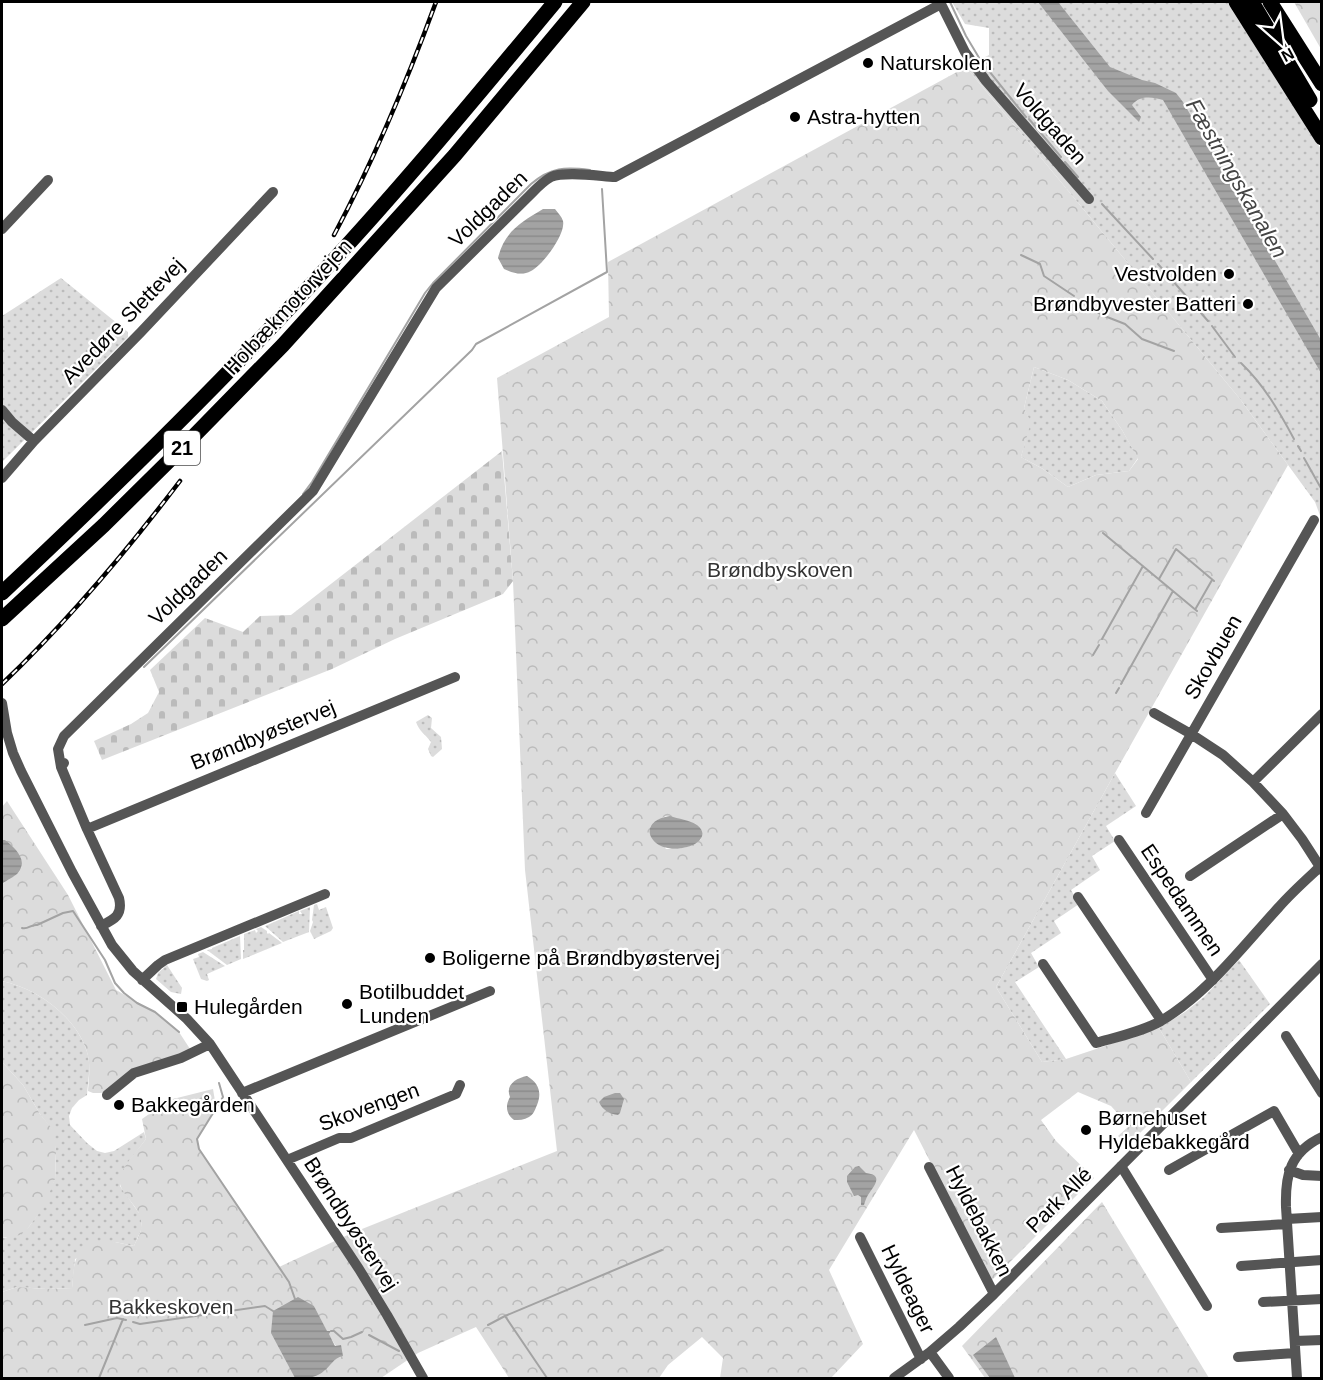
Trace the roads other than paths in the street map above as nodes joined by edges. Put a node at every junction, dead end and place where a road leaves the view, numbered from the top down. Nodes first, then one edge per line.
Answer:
1 (548, 2) edge
2 (555, 2) edge
3 (582, 2) edge
4 (1236, 2) edge
5 (1246, 2) edge
6 (1252, 2) edge
7 (1270, 2) edge
8 (1281, 2) edge
9 (528, 35) junction
10 (1273, 36) junction
11 (1322, 76) edge
12 (1322, 84) edge
13 (1322, 120) edge
14 (1322, 138) edge
15 (48, 180) dead end
16 (273, 192) dead end
17 (1089, 199) dead end
18 (2, 230) edge
19 (2, 410) edge
20 (34, 441) junction
21 (2, 478) edge
22 (1314, 520) dead end
23 (2, 593) edge
24 (2, 619) edge
25 (455, 677) dead end
26 (2, 703) edge
27 (1154, 713) dead end
28 (1322, 714) edge
29 (1191, 734) junction
30 (1253, 782) junction
31 (1146, 813) dead end
32 (1283, 814) junction
33 (87, 829) junction
34 (1119, 840) dead end
35 (1321, 867) edge
36 (1190, 876) dead end
37 (325, 894) dead end
38 (1078, 897) dead end
39 (101, 926) junction
40 (1043, 964) dead end
41 (1322, 964) edge
42 (142, 980) junction
43 (1213, 980) junction
44 (490, 991) dead end
45 (1161, 1020) junction
46 (1286, 1036) dead end
47 (210, 1044) junction
48 (460, 1085) dead end
49 (242, 1093) junction
50 (1322, 1093) edge
51 (107, 1095) dead end
52 (1322, 1137) edge
53 (1299, 1154) junction
54 (287, 1160) junction
55 (1121, 1166) junction
56 (929, 1167) dead end
57 (1169, 1170) dead end
58 (1289, 1170) junction
59 (1322, 1176) edge
60 (1322, 1217) edge
61 (1287, 1221) junction
62 (1221, 1228) dead end
63 (860, 1236) dead end
64 (1322, 1260) edge
65 (1289, 1262) junction
66 (1241, 1266) dead end
67 (994, 1294) junction
68 (1322, 1299) edge
69 (1292, 1301) junction
70 (1263, 1302) dead end
71 (1207, 1306) dead end
72 (1322, 1340) edge
73 (1295, 1347) junction
74 (925, 1355) junction
75 (1238, 1358) dead end
76 (423, 1378) edge
77 (894, 1378) edge
78 (949, 1378) edge
79 (1297, 1378) edge

1 - 9 highway
2 - 9 highway, Holbækmotorvejen / 21
3 - 24 highway, Holbækmotorvejen / 21
4 - 14 highway
5 - 10 highway
6 - 10 highway
7 - 12 highway
8 - 11 highway
9 - 23 highway, Holbækmotorvejen / 21
10 - 13 highway
15 - 18 street
16 - 20 street, Avedøre Slettevej
17 - 33 street, Voldgaden
19 - 20 street
20 - 21 street, Avedøre Slettevej
22 - 29 street, Skovbuen
25 - 33 street, Brøndbyøstervej
26 - 39 street, Brøndbyøstervej
27 - 29 street
28 - 30 street
29 - 30 street
29 - 31 street, Skovbuen
30 - 32 street
32 - 35 street
32 - 36 street
33 - 39 street
34 - 43 street, Espedammen
35 - 43 street, Espedammen
37 - 42 street
38 - 45 street
39 - 42 street, Brøndbyøstervej
40 - 45 street, Espedammen
41 - 55 street, Park Allé
42 - 47 street, Brøndbyøstervej
43 - 45 street, Espedammen
44 - 49 street
46 - 50 street
47 - 49 street, Brøndbyøstervej
47 - 51 street
48 - 54 street, Skovengen
49 - 54 street, Brøndbyøstervej
52 - 53 street
53 - 57 street
53 - 58 street
54 - 76 street, Brøndbyøstervej
55 - 67 street, Park Allé
55 - 71 street
56 - 67 street, Hyldebakken
58 - 59 street
58 - 61 street
60 - 61 street
61 - 62 street
61 - 65 street
63 - 74 street, Hyldeager
64 - 65 street
65 - 66 street
65 - 69 street
67 - 74 street, Park Allé
68 - 69 street
69 - 70 street
69 - 73 street
72 - 73 street
73 - 75 street
73 - 79 street
74 - 77 street, Park Allé
74 - 78 street, Hyldeager

